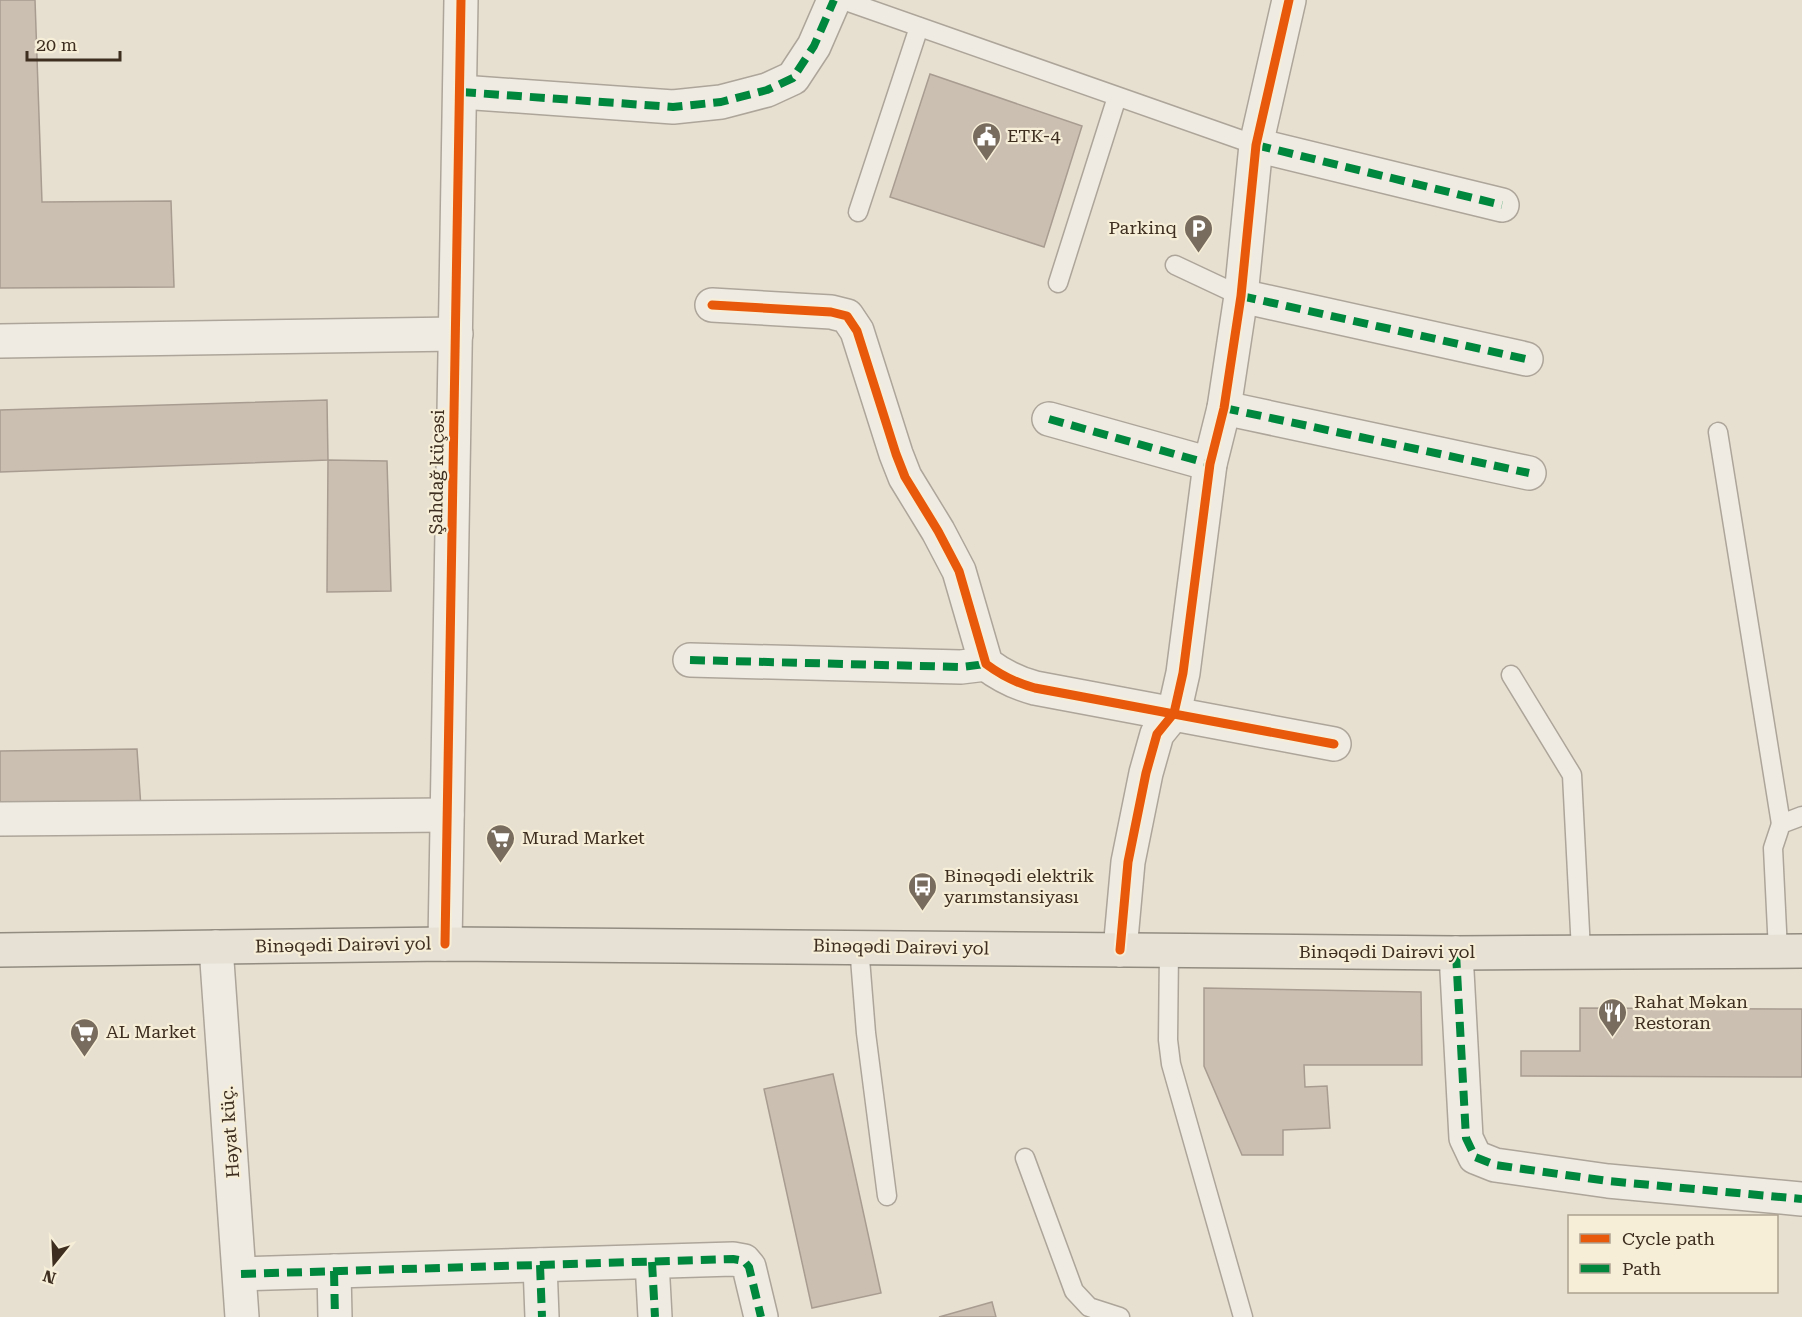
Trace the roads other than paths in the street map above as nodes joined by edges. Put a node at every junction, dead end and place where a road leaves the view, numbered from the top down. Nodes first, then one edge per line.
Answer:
1 (461, 0) edge
2 (834, 0) edge
3 (843, 0) edge
4 (1289, 0) edge
5 (920, 27) junction
6 (460, 92) junction
7 (1117, 96) junction
8 (1256, 145) junction
9 (1502, 205) dead end
10 (858, 212) dead end
11 (1175, 265) dead end
12 (1058, 283) dead end
13 (1241, 296) junction
14 (712, 305) dead end
15 (456, 334) junction
16 (0, 341) edge
17 (1526, 359) dead end
18 (1224, 408) junction
19 (1049, 418) dead end
20 (1718, 432) dead end
21 (1210, 464) junction
22 (1529, 473) dead end
23 (690, 660) dead end
24 (986, 664) junction
25 (1511, 675) dead end
26 (1174, 713) junction
27 (1334, 744) dead end
28 (447, 814) junction
29 (1802, 816) edge
30 (0, 819) edge
31 (1781, 824) junction
32 (445, 944) junction
33 (859, 946) junction
34 (216, 947) junction
35 (0, 950) edge
36 (1120, 950) junction
37 (1169, 950) junction
38 (1581, 951) junction
39 (1790, 951) edge
40 (1456, 953) junction
41 (1025, 1158) dead end
42 (887, 1196) dead end
43 (1802, 1199) edge
44 (652, 1262) junction
45 (540, 1266) junction
46 (334, 1271) junction
47 (241, 1274) junction
48 (243, 1317) edge
49 (335, 1317) edge
50 (542, 1317) edge
51 (655, 1317) edge
52 (761, 1317) edge
53 (1120, 1317) edge
54 (1243, 1317) edge

1 - 6 street, Şahdağ küçəsi
2 - 6 street
3 - 5 lane
4 - 8 street
5 - 7 lane
5 - 10 lane
6 - 15 street, Şahdağ küçəsi
7 - 8 lane
7 - 12 lane
8 - 9 street
8 - 13 street
11 - 13 lane
13 - 17 street
13 - 18 street
14 - 24 street
15 - 16 street
15 - 28 street, Şahdağ küçəsi
18 - 21 street
18 - 22 street
19 - 21 street
20 - 31 lane
21 - 26 street
23 - 24 street
24 - 26 street
25 - 38 lane
26 - 27 street
26 - 36 street
28 - 30 street
28 - 32 street, Şahdağ küçəsi
29 - 31 lane
31 - 39 lane
32 - 33 main road, Binəqədi Dairəvi yol
32 - 34 main road, Binəqədi Dairəvi yol
33 - 36 main road, Binəqədi Dairəvi yol
33 - 42 lane
34 - 35 main road, Binəqədi Dairəvi yol
34 - 47 street, Həyat küç.
36 - 37 main road, Binəqədi Dairəvi yol
37 - 40 main road, Binəqədi Dairəvi yol
37 - 54 lane
38 - 39 main road, Binəqədi Dairəvi yol
38 - 40 main road, Binəqədi Dairəvi yol
40 - 43 street
41 - 53 lane
44 - 45 street
44 - 51 street
44 - 52 street
45 - 46 street
45 - 50 street
46 - 47 street
46 - 49 street
47 - 48 street, Həyat küç.

